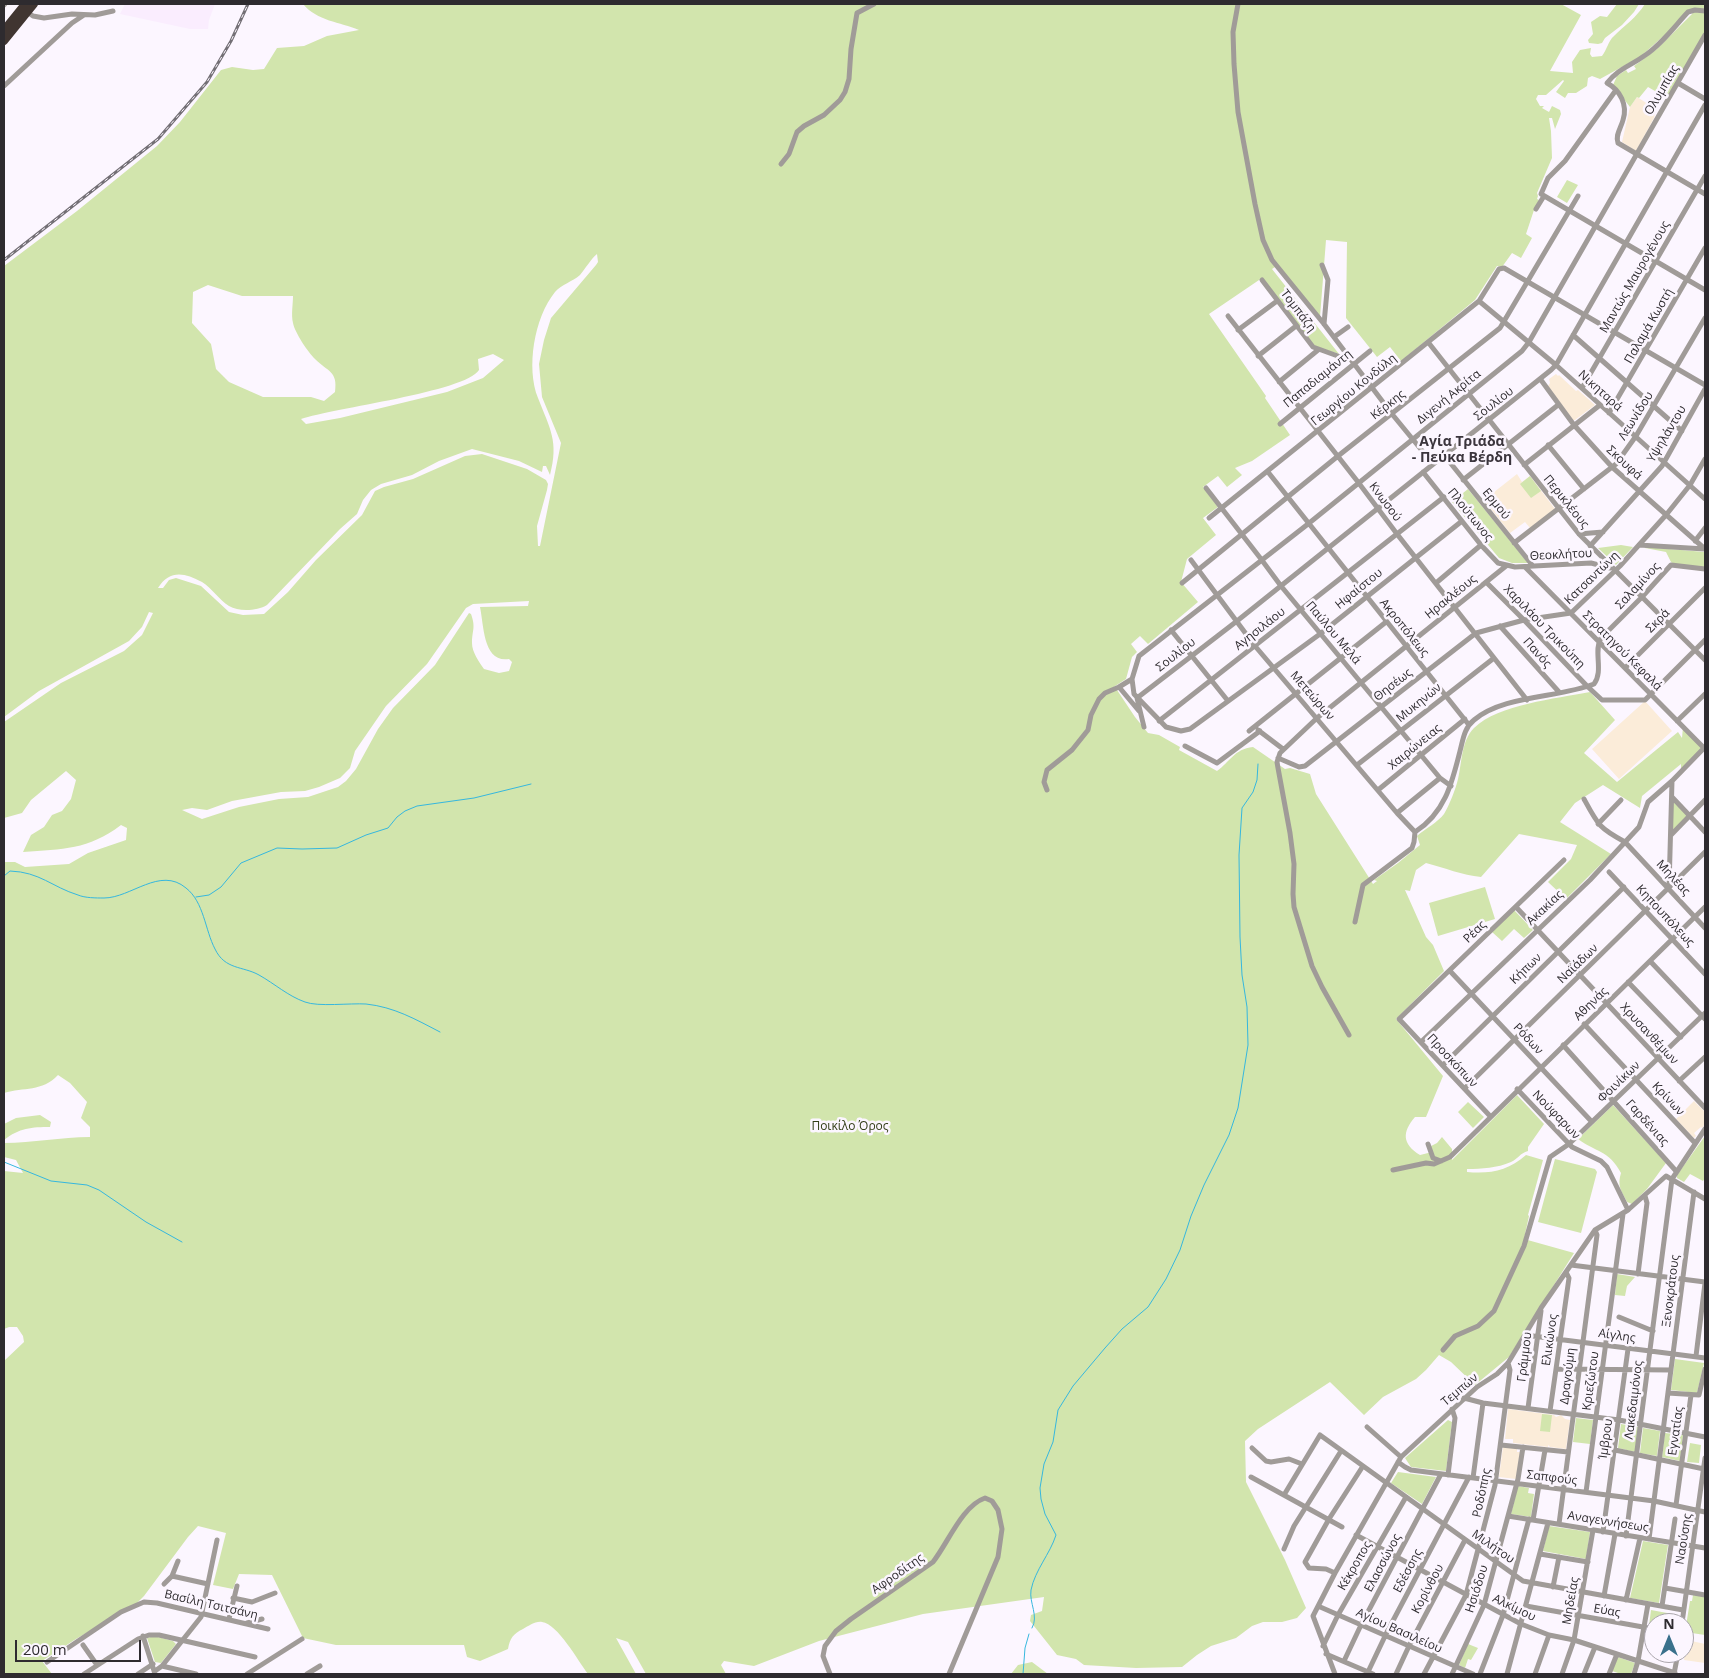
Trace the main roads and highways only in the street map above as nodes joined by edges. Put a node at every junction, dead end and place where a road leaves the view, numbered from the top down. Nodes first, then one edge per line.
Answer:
1 (34, 4) edge
2 (26, 8) edge
3 (4, 30) edge
4 (4, 41) edge

1 - 2 highway
2 - 3 highway
2 - 4 highway

